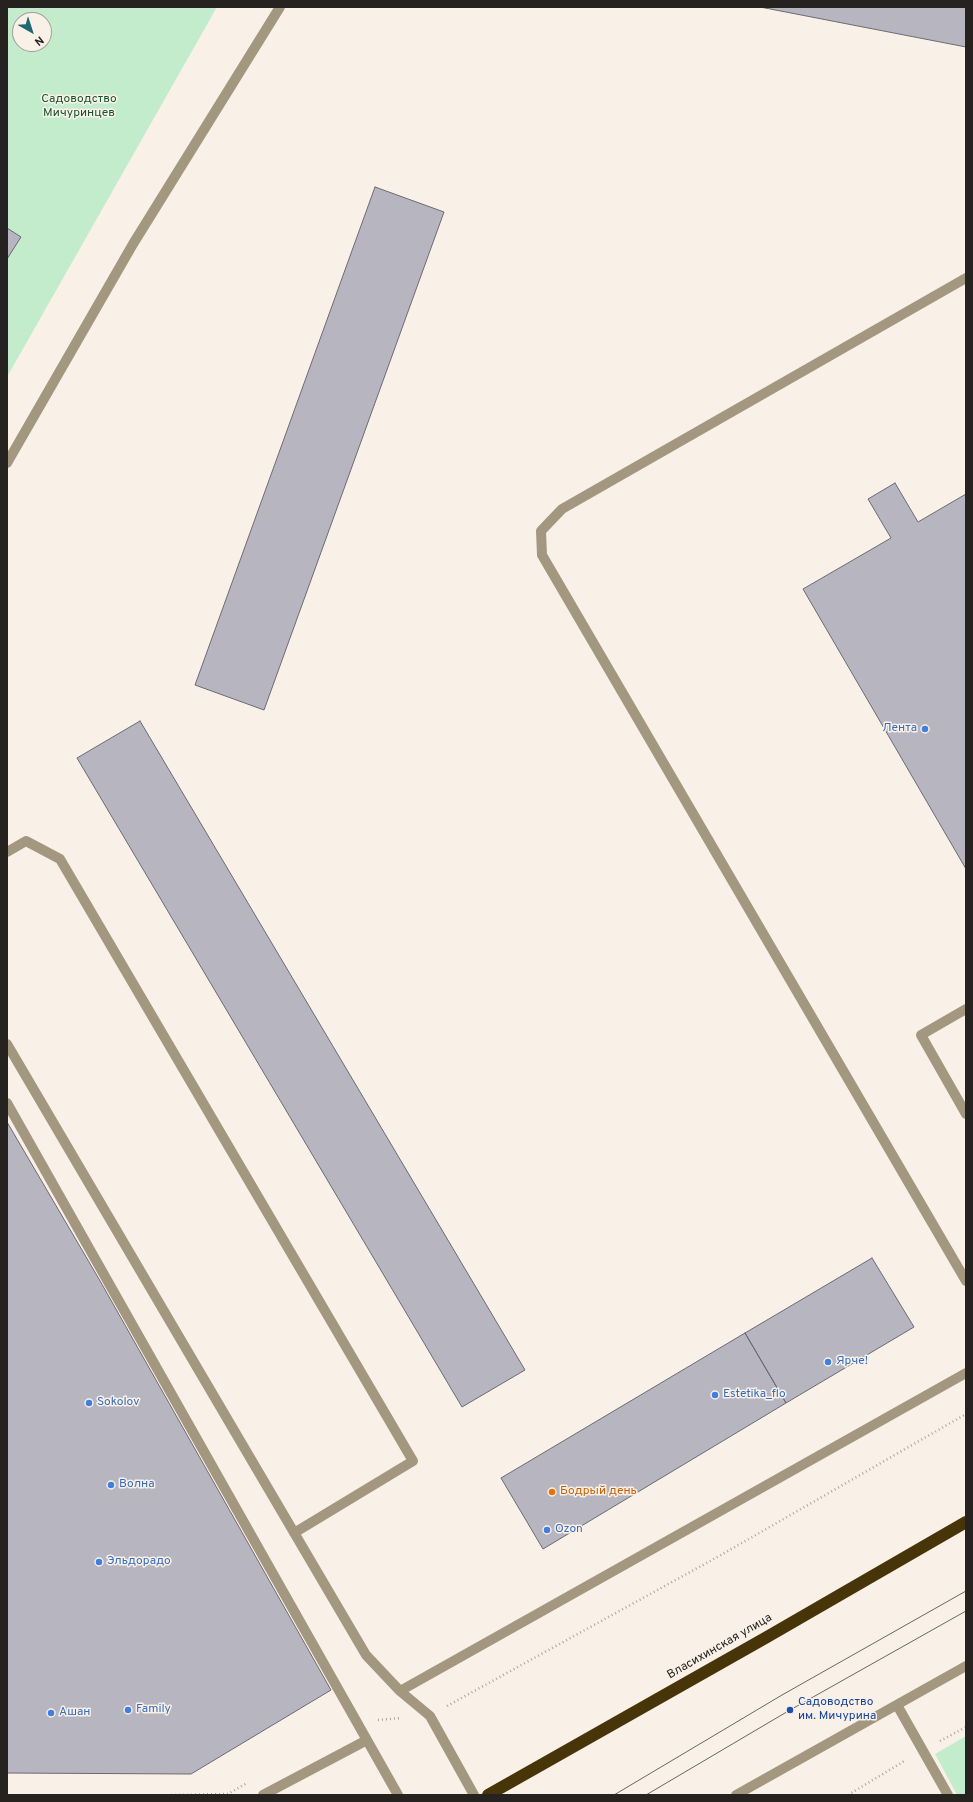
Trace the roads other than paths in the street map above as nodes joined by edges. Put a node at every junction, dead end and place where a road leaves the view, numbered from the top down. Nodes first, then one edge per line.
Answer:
1 (280, 7) edge
2 (966, 278) edge
3 (7, 463) edge
4 (7, 852) edge
5 (966, 1009) edge
6 (7, 1044) edge
7 (7, 1103) edge
8 (966, 1114) edge
9 (966, 1281) edge
10 (966, 1374) edge
11 (966, 1522) edge
12 (294, 1533) junction
13 (966, 1666) edge
14 (400, 1691) junction
15 (896, 1706) junction
16 (367, 1740) junction
17 (263, 1795) edge
18 (398, 1795) edge
19 (474, 1795) edge
20 (488, 1795) edge
21 (736, 1795) edge
22 (948, 1795) edge

1 - 3 street
2 - 9 street
4 - 12 street
5 - 8 street
6 - 12 street
7 - 16 street
10 - 14 street
11 - 20 highway, Власихинская улица
12 - 14 street
13 - 15 street
14 - 19 street
15 - 21 street
15 - 22 street
16 - 17 street
16 - 18 street

